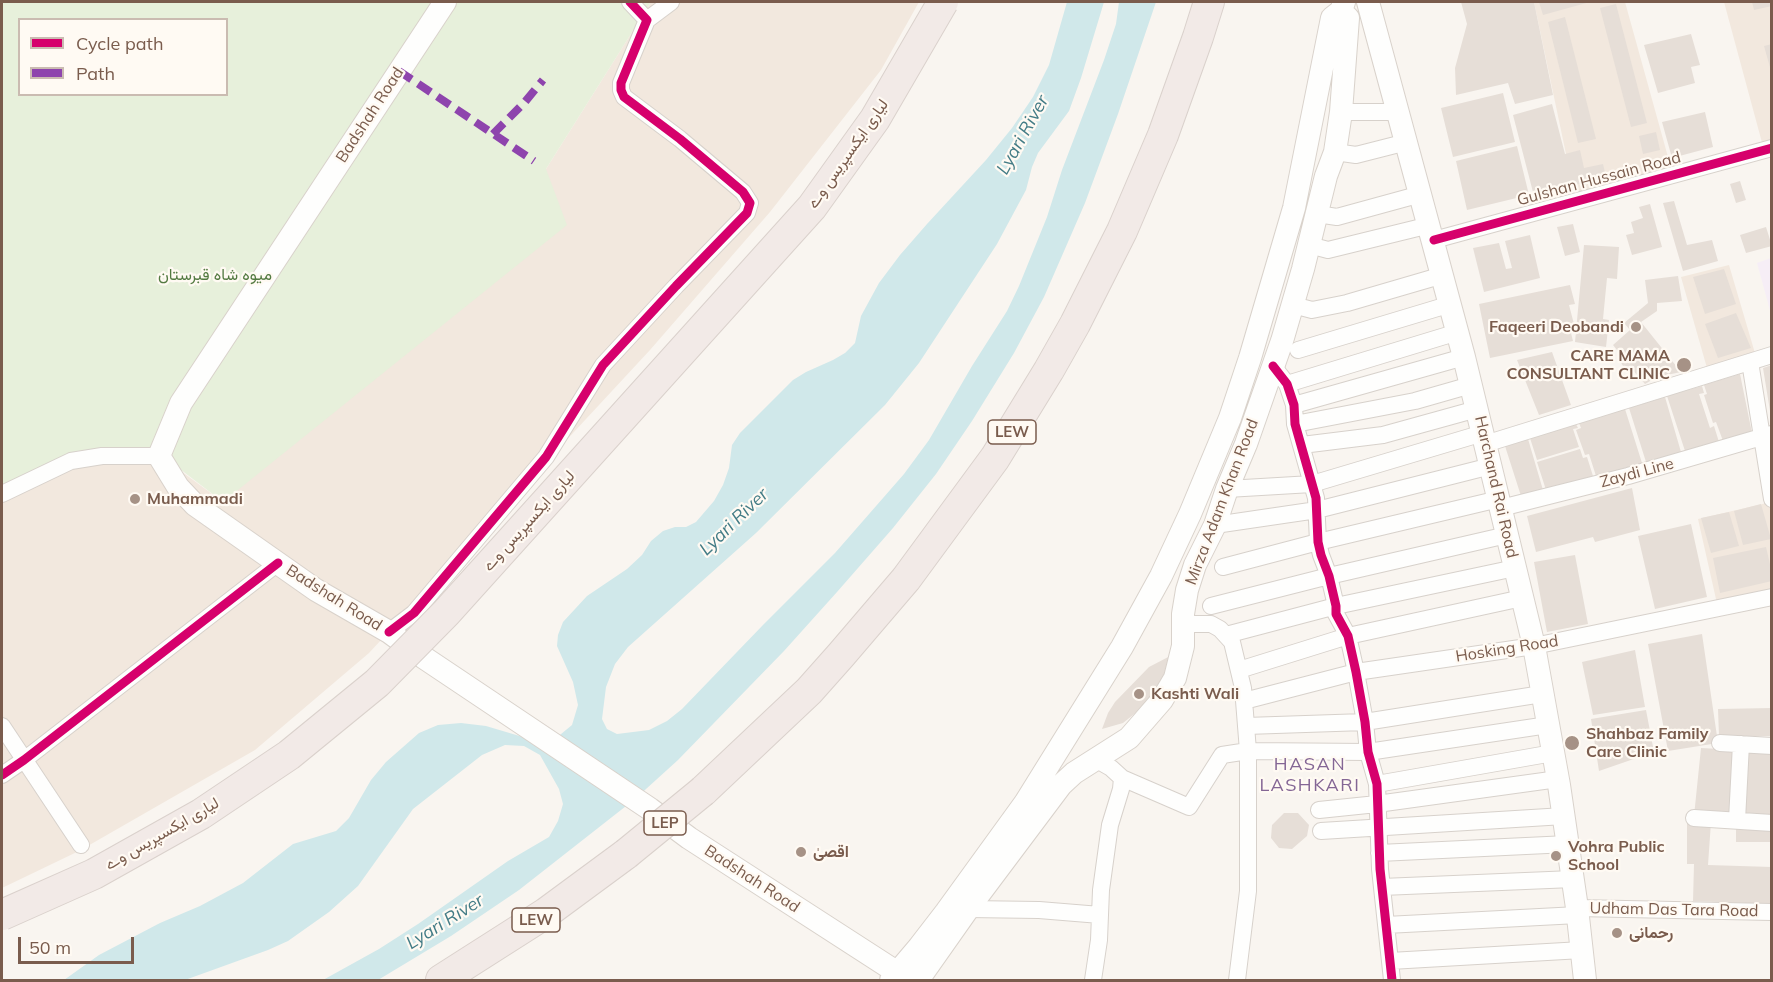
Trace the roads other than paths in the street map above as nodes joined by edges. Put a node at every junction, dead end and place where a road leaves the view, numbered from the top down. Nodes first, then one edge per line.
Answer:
1 (445, 2) edge
2 (630, 2) edge
3 (671, 2) edge
4 (943, 2) edge
5 (1209, 2) edge
6 (1368, 2) edge
7 (1342, 6) edge
8 (647, 20) junction
9 (1341, 112) junction
10 (1399, 112) junction
11 (1407, 142) junction
12 (1772, 148) edge
13 (1335, 152) junction
14 (1421, 194) junction
15 (1317, 214) junction
16 (1432, 232) junction
17 (1309, 245) junction
18 (1443, 275) junction
19 (1451, 304) junction
20 (1293, 305) junction
21 (1458, 332) junction
22 (1298, 350) dead end
23 (1772, 355) edge
24 (1464, 357) junction
25 (1750, 362) junction
26 (1273, 366) junction
27 (1287, 384) junction
28 (1471, 385) junction
29 (1294, 405) junction
30 (1477, 409) junction
31 (1295, 424) junction
32 (1766, 436) edge
33 (1302, 446) junction
34 (1486, 448) junction
35 (159, 456) junction
36 (1312, 484) junction
37 (1227, 489) junction
38 (2, 494) edge
39 (1772, 499) edge
40 (1500, 503) junction
41 (1317, 510) junction
42 (1215, 525) junction
43 (1507, 535) junction
44 (1318, 542) junction
45 (278, 563) junction
46 (1223, 567) dead end
47 (1515, 568) junction
48 (1329, 576) junction
49 (1772, 597) edge
50 (1522, 598) junction
51 (1211, 606) dead end
52 (1336, 606) junction
53 (1183, 624) junction
54 (389, 632) junction
55 (1226, 635) junction
56 (1348, 636) junction
57 (1534, 646) junction
58 (1239, 670) junction
59 (1356, 672) junction
60 (1542, 694) junction
61 (1244, 701) junction
62 (1365, 722) junction
63 (1548, 725) junction
64 (2, 726) edge
65 (1246, 726) junction
66 (1720, 743) dead end
67 (1741, 744) junction
68 (1772, 746) edge
69 (1248, 751) junction
70 (1368, 752) junction
71 (1553, 753) junction
72 (24, 760) junction
73 (1096, 760) junction
74 (2, 776) edge
75 (1122, 778) junction
76 (1558, 779) junction
77 (1377, 784) junction
78 (703, 790) joint
79 (1377, 804) junction
80 (1319, 810) dead end
81 (1564, 816) junction
82 (1694, 818) dead end
83 (1737, 820) junction
84 (1772, 823) edge
85 (1378, 827) junction
86 (1321, 831) dead end
87 (81, 844) dead end
88 (1568, 844) junction
89 (1379, 853) junction
90 (627, 854) joint
91 (1573, 879) junction
92 (1382, 887) junction
93 (968, 909) junction
94 (1577, 911) junction
95 (1772, 912) edge
96 (2, 915) edge
97 (1100, 915) junction
98 (1386, 925) junction
99 (1581, 950) junction
100 (1390, 961) junction
101 (905, 979) edge
102 (441, 981) edge
103 (1093, 981) edge
104 (1237, 981) edge
105 (1392, 981) edge
106 (1585, 981) edge

1 - 35 main road, Badshah Road
2 - 8 street
3 - 8 street
4 - 96 highway, لیاری ایکسپریس وے, bridge
5 - 78 highway, LEW
6 - 10 main road, Harchand Rai Road
7 - 9 main road, Mirza Adam Khan Road
7 - 101 main road, Mirza Adam Khan Road
8 - 54 street
9 - 10 street
9 - 13 main road, Mirza Adam Khan Road
10 - 11 main road, Harchand Rai Road
11 - 13 street
11 - 14 main road, Harchand Rai Road
12 - 16 street, Gulshan Hussain Road
13 - 15 main road, Mirza Adam Khan Road
14 - 15 street
14 - 16 main road, Harchand Rai Road
15 - 17 main road, Mirza Adam Khan Road
16 - 17 street, Gulshan Hussain Road
16 - 18 main road, Harchand Rai Road
17 - 20 main road, Mirza Adam Khan Road
18 - 19 main road, Harchand Rai Road
18 - 20 street
19 - 21 main road, Harchand Rai Road
19 - 22 street
20 - 26 main road, Mirza Adam Khan Road
21 - 24 main road, Harchand Rai Road
21 - 27 street
23 - 25 street
24 - 28 main road, Harchand Rai Road
24 - 29 street
25 - 32 street
25 - 34 street
26 - 27 street
26 - 37 main road, Mirza Adam Khan Road
27 - 29 street
28 - 30 main road, Harchand Rai Road
28 - 31 street
29 - 31 street
30 - 33 street
30 - 34 main road, Harchand Rai Road
31 - 33 street
32 - 39 street
32 - 40 street, Zaydi Line
33 - 36 street
34 - 36 street
34 - 40 main road, Harchand Rai Road
34 - 41 street
35 - 38 street
35 - 45 main road, Badshah Road
36 - 37 street
36 - 41 street
37 - 42 main road, Mirza Adam Khan Road
40 - 43 main road, Harchand Rai Road
40 - 44 street, Zaydi Line
41 - 42 street
41 - 44 street
42 - 53 main road, Mirza Adam Khan Road
43 - 47 main road, Harchand Rai Road
43 - 48 street
44 - 46 street, Zaydi Line
44 - 48 street
45 - 54 main road, Badshah Road
45 - 72 street
47 - 50 main road, Harchand Rai Road
47 - 52 street
48 - 51 street
48 - 52 street
49 - 57 street, Hosking Road
50 - 56 street
50 - 57 main road, Harchand Rai Road
52 - 55 street
52 - 56 street
53 - 55 street
53 - 73 main road, Mirza Adam Khan Road
54 - 101 main road, Badshah Road
55 - 58 street
56 - 58 street
56 - 59 street
57 - 59 street, Hosking Road
57 - 60 main road, Harchand Rai Road
58 - 61 street
59 - 61 street, Hosking Road
59 - 62 street
60 - 62 street
60 - 63 main road, Harchand Rai Road
61 - 65 street
62 - 65 street
62 - 70 street
63 - 70 street
63 - 71 main road, Harchand Rai Road
64 - 72 street
65 - 69 street
66 - 67 street
67 - 68 street
67 - 83 street
69 - 70 street
69 - 75 street
69 - 104 street
70 - 77 street
71 - 76 main road, Harchand Rai Road
71 - 77 street
72 - 74 street
72 - 87 street
73 - 75 street
73 - 93 main road, Mirza Adam Khan Road
75 - 97 street
76 - 79 street
76 - 81 main road, Harchand Rai Road
77 - 79 street
78 - 90 highway, LEP, bridge
79 - 80 street
79 - 85 street
81 - 85 street
81 - 88 main road, Harchand Rai Road
82 - 83 street
83 - 84 street
85 - 86 street
85 - 89 street
88 - 89 street
88 - 91 main road, Harchand Rai Road
89 - 92 street
90 - 102 highway, LEW
91 - 92 street
91 - 94 main road, Harchand Rai Road
92 - 98 street
93 - 97 street
93 - 101 main road, Mirza Adam Khan Road
94 - 95 street, Udham Das Tara Road
94 - 98 street, Udham Das Tara Road
94 - 99 main road, Harchand Rai Road
97 - 103 street
98 - 100 street
99 - 100 street
99 - 106 main road, Harchand Rai Road
100 - 105 street

